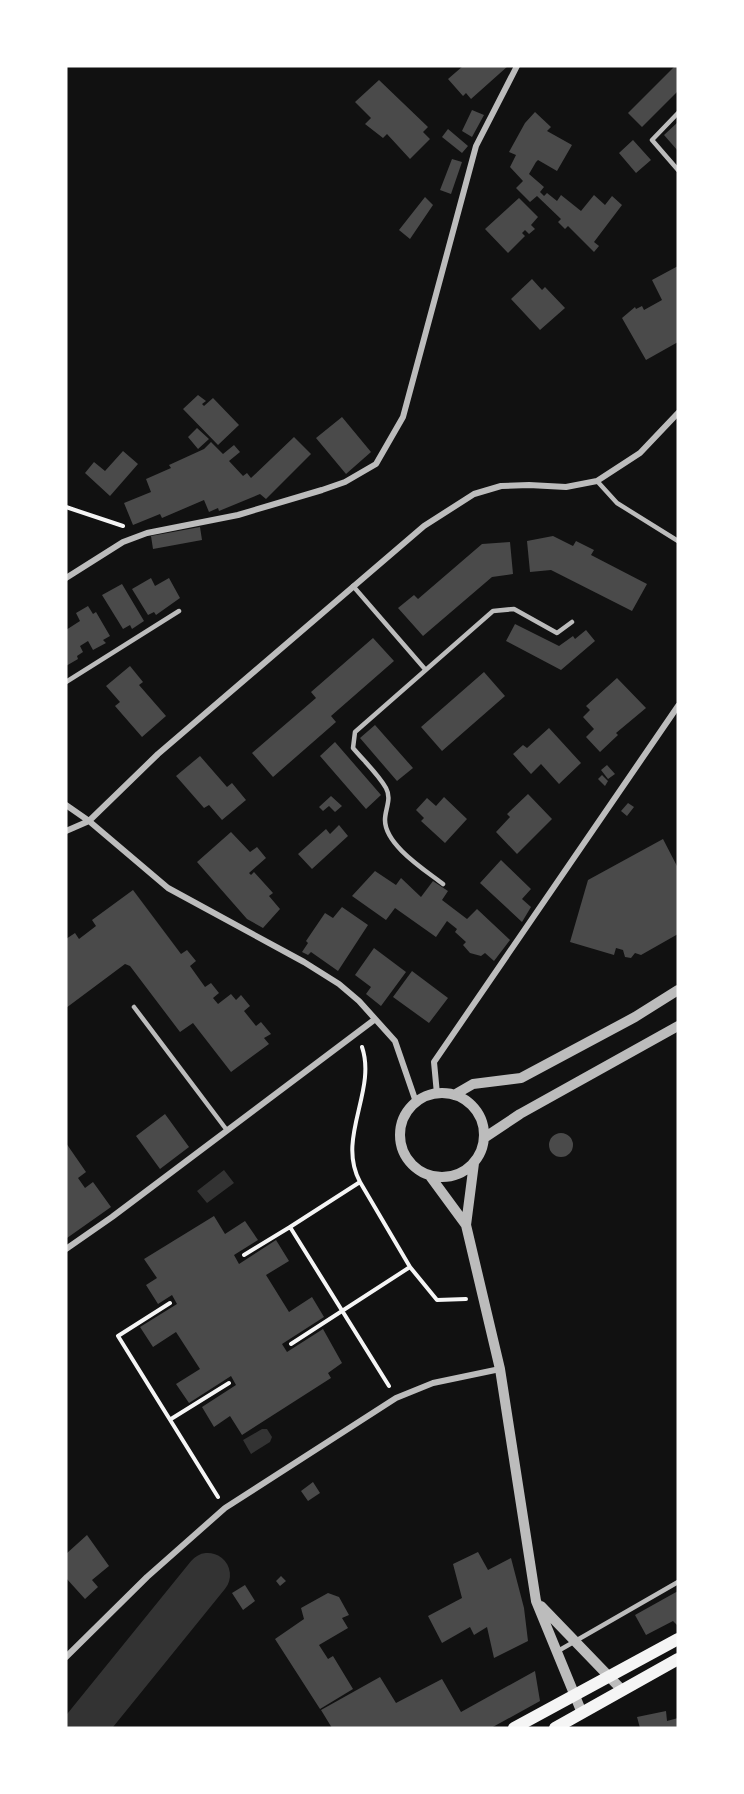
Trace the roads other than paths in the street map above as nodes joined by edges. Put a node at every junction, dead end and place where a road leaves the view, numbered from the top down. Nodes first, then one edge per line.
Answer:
1 (517, 66) edge
2 (678, 113) edge
3 (678, 170) edge
4 (678, 413) edge
5 (597, 481) junction
6 (678, 541) edge
7 (66, 578) edge
8 (353, 586) junction
9 (179, 611) dead end
10 (572, 622) dead end
11 (424, 669) junction
12 (66, 682) edge
13 (678, 706) edge
14 (66, 805) edge
15 (89, 821) junction
16 (66, 831) edge
17 (444, 884) dead end
18 (678, 990) edge
19 (134, 1007) dead end
20 (374, 1020) junction
21 (678, 1026) edge
22 (437, 1094) junction
23 (454, 1095) junction
24 (416, 1102) junction
25 (226, 1129) junction
26 (484, 1138) junction
27 (474, 1163) junction
28 (430, 1176) junction
29 (466, 1225) junction
30 (66, 1249) edge
31 (500, 1369) junction
32 (678, 1582) edge
33 (536, 1601) junction
34 (678, 1639) edge
35 (574, 1641) junction
36 (556, 1652) junction
37 (66, 1658) edge
38 (678, 1659) edge
39 (609, 1676) junction
40 (622, 1690) junction
41 (573, 1695) junction
42 (582, 1713) junction
43 (514, 1728) edge
44 (555, 1728) edge

1 - 7 street
2 - 3 lane
4 - 5 street
5 - 6 lane
5 - 8 street
8 - 11 lane
8 - 15 street
9 - 12 lane
10 - 11 lane
11 - 17 lane
13 - 22 street
14 - 15 street
15 - 16 street
15 - 20 street
18 - 23 street
19 - 25 lane
20 - 24 street
20 - 25 street
21 - 26 street
22 - 23 street
22 - 24 street
23 - 26 street
24 - 28 street
25 - 30 street
26 - 27 street
27 - 28 street
27 - 29 street
28 - 29 street
29 - 31 street
31 - 33 street
31 - 37 street
32 - 35 lane
33 - 35 street
33 - 36 street
34 - 39 main road
35 - 36 lane
35 - 39 street
36 - 41 street
38 - 40 main road
39 - 40 street
39 - 41 main road
40 - 42 main road
41 - 42 street
41 - 43 main road
42 - 44 main road

